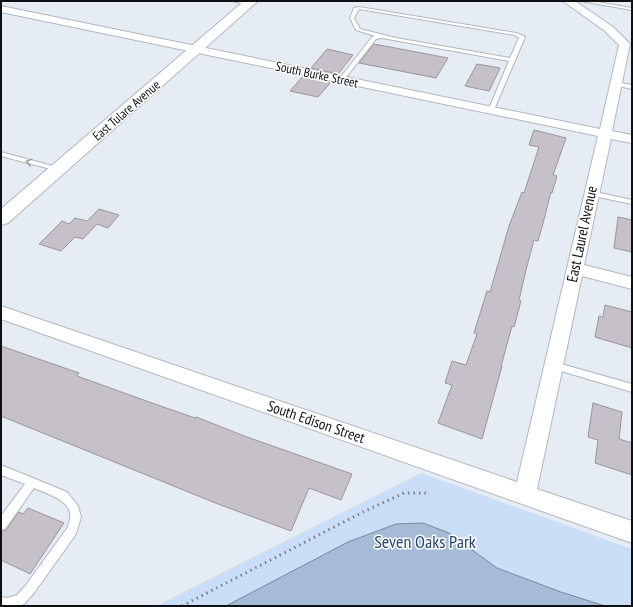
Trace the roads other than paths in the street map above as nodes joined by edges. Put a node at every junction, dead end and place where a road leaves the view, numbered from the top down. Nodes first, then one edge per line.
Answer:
1 (568, 1) edge
2 (583, 1) edge
3 (245, 2) edge
4 (1, 9) edge
5 (632, 9) edge
6 (380, 37) junction
7 (628, 44) edge
8 (196, 49) junction
9 (511, 60) junction
10 (342, 79) junction
11 (616, 84) junction
12 (632, 87) edge
13 (491, 111) junction
14 (606, 134) junction
15 (632, 139) edge
16 (1, 154) edge
17 (58, 169) junction
18 (591, 193) junction
19 (632, 202) edge
20 (3, 215) edge
21 (575, 268) junction
22 (632, 283) edge
23 (1, 312) edge
24 (554, 366) junction
25 (632, 388) edge
26 (1, 470) edge
27 (32, 483) junction
28 (525, 495) junction
29 (1, 525) edge
30 (632, 532) edge
31 (1, 603) edge

1 - 7 street, East Laurel Avenue
2 - 5 lane
3 - 8 street, East Tulare Avenue
4 - 8 street, South Burke Street
6 - 9 lane
6 - 9 lane
6 - 10 lane
7 - 11 street, East Laurel Avenue
8 - 10 street, South Burke Street
8 - 17 street, East Tulare Avenue
9 - 13 lane
10 - 13 street, South Burke Street
11 - 12 lane
11 - 14 street, East Laurel Avenue
13 - 14 street, South Burke Street
14 - 15 street, South Burke Street
14 - 18 street, East Laurel Avenue
17 -> 16 lane
17 - 20 street, East Tulare Avenue
18 - 19 lane
18 - 21 street, East Laurel Avenue
21 - 22 street
21 - 24 street, East Laurel Avenue
23 - 28 street, South Edison Street
24 - 25 lane
24 - 28 street, East Laurel Avenue
26 - 27 lane
27 - 29 lane
27 - 31 lane
28 - 30 street, South Edison Street

